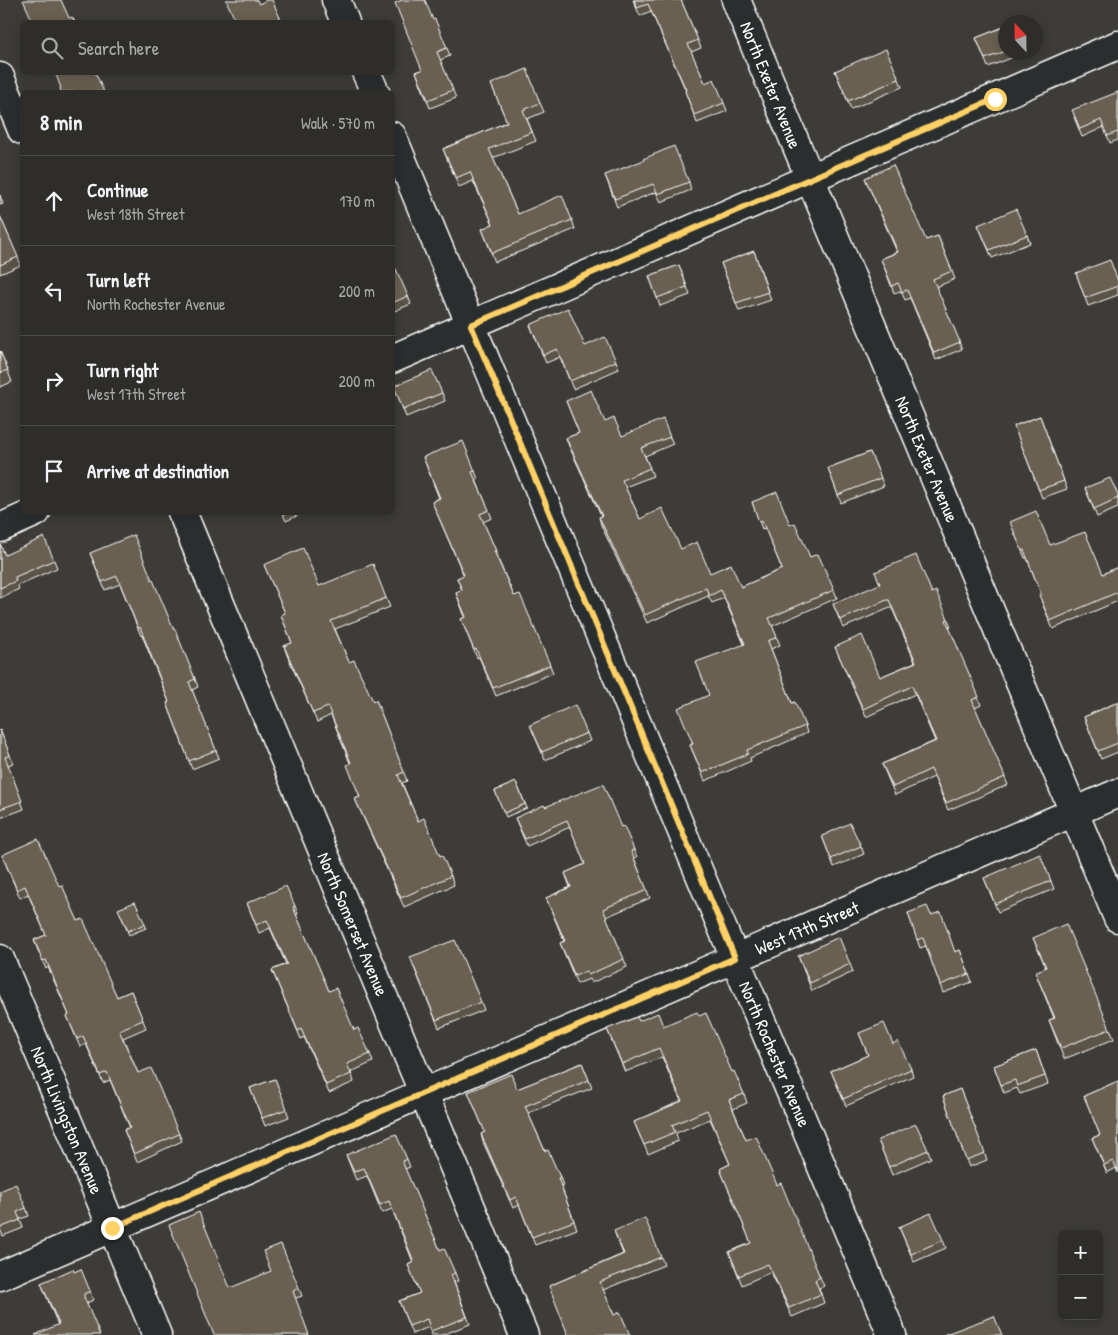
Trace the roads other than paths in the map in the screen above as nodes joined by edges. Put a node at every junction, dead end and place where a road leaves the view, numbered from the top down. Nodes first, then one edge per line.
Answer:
1 (336, 0) edge
2 (736, 0) edge
3 (344, 20) edge
4 (1118, 45) edge
5 (367, 75) edge
6 (0, 76) edge
7 (373, 90) edge
8 (20, 125) edge
9 (395, 143) edge
10 (810, 179) junction
11 (471, 325) junction
12 (395, 358) edge
13 (29, 515) edge
14 (183, 515) edge
15 (0, 528) edge
16 (1118, 793) edge
17 (1074, 812) junction
18 (1118, 918) edge
19 (735, 958) junction
20 (0, 960) edge
21 (424, 1094) junction
22 (112, 1228) junction
23 (0, 1276) edge
24 (157, 1335) edge
25 (524, 1335) edge
26 (892, 1335) edge

1 - 3 street
2 - 10 street, North Exeter Avenue
4 - 10 street
5 - 7 street
6 - 8 street
9 - 11 street, North Rochester Avenue
10 - 11 street
10 - 17 street, North Exeter Avenue
11 - 12 street
11 - 19 street, North Rochester Avenue
13 - 15 street
14 - 21 street, North Somerset Avenue
16 - 17 street, West 17th Street
17 - 18 street, North Exeter Avenue
17 - 19 street, West 17th Street
19 - 21 street, West 17th Street
19 - 26 street, North Rochester Avenue
20 - 22 street, North Livingston Avenue
21 - 22 street, West 17th Street
21 - 25 street, North Somerset Avenue
22 - 23 street, West 17th Street
22 - 24 street, North Livingston Avenue

